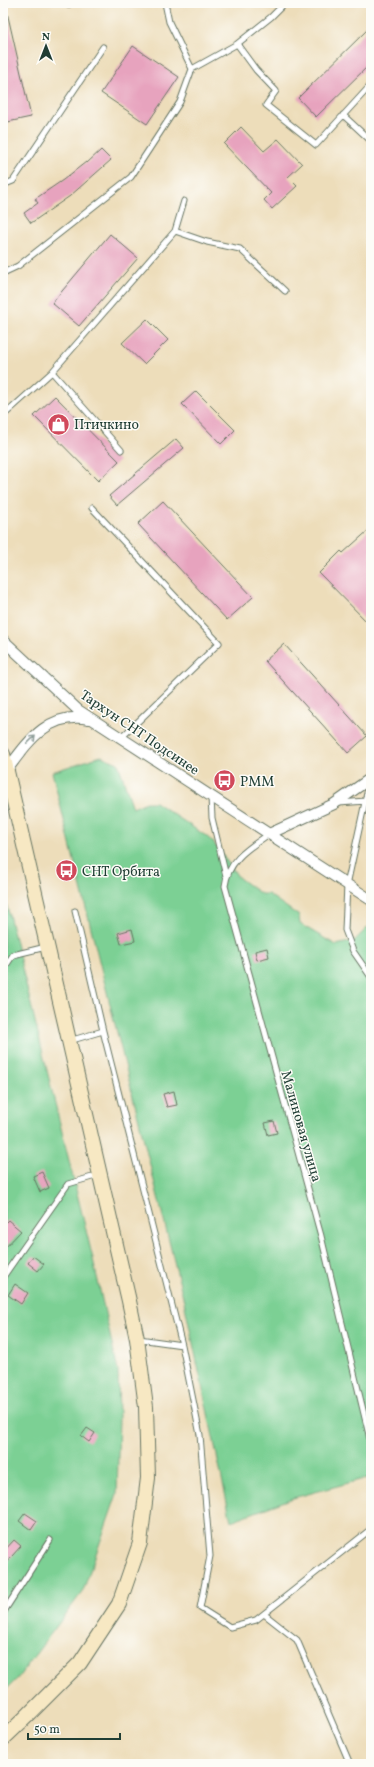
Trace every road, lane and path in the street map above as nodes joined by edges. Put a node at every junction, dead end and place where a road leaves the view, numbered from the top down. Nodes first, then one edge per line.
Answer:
1 (165, 3) edge
2 (285, 3) edge
3 (237, 44) junction
4 (103, 47) dead end
5 (192, 69) junction
6 (371, 85) edge
7 (343, 115) junction
8 (371, 141) edge
9 (3, 185) edge
10 (184, 201) dead end
11 (176, 231) junction
12 (3, 274) edge
13 (285, 291) dead end
14 (52, 372) junction
15 (3, 416) edge
16 (121, 450) dead end
17 (92, 508) dead end
18 (3, 640) edge
19 (94, 720) junction
20 (121, 738) junction
21 (3, 754) edge
22 (7, 770) junction
23 (371, 778) edge
24 (211, 796) junction
25 (371, 798) edge
26 (366, 801) junction
27 (334, 804) junction
28 (269, 834) junction
29 (226, 876) junction
30 (347, 885) junction
31 (371, 900) edge
32 (75, 911) dead end
33 (47, 947) junction
34 (3, 970) edge
35 (371, 976) edge
36 (103, 1031) junction
37 (69, 1042) junction
38 (100, 1174) junction
39 (3, 1277) edge
40 (137, 1339) junction
41 (182, 1345) junction
42 (371, 1443) edge
43 (371, 1530) edge
44 (50, 1540) dead end
45 (3, 1613) edge
46 (264, 1614) junction
47 (3, 1738) edge
48 (350, 1764) edge

1 - 5 lane
2 - 3 lane
3 - 5 lane
3 - 7 lane
4 - 9 lane
5 - 12 lane
6 - 7 lane
7 - 8 lane
10 - 11 lane
11 - 13 lane
11 - 14 lane
14 - 15 lane
14 - 16 lane
17 - 20 lane
18 - 19 street, Тархун СНТ Подсинее
19 - 20 street, Тархун СНТ Подсинее
22 -> 19 street
20 - 24 street, Тархун СНТ Подсинее
21 - 22 main road
22 - 33 main road
23 - 26 lane
23 - 27 street
24 - 28 street, Тархун СНТ Подсинее
24 - 29 lane, Малиновая улица
25 - 26 lane
26 - 27 lane
26 - 30 lane
27 - 28 street
28 - 29 lane
28 - 30 street, Тархун СНТ Подсинее
29 - 42 lane, Малиновая улица
30 - 31 street, Тархун СНТ Подсинее
30 - 35 lane
32 - 36 lane
33 - 34 lane
33 - 37 main road
36 - 37 lane
36 - 41 lane
37 - 38 main road
38 - 39 lane
38 - 40 main road
40 - 41 lane
40 - 47 main road
41 - 46 lane
43 - 46 lane
44 - 45 lane
46 - 48 lane

